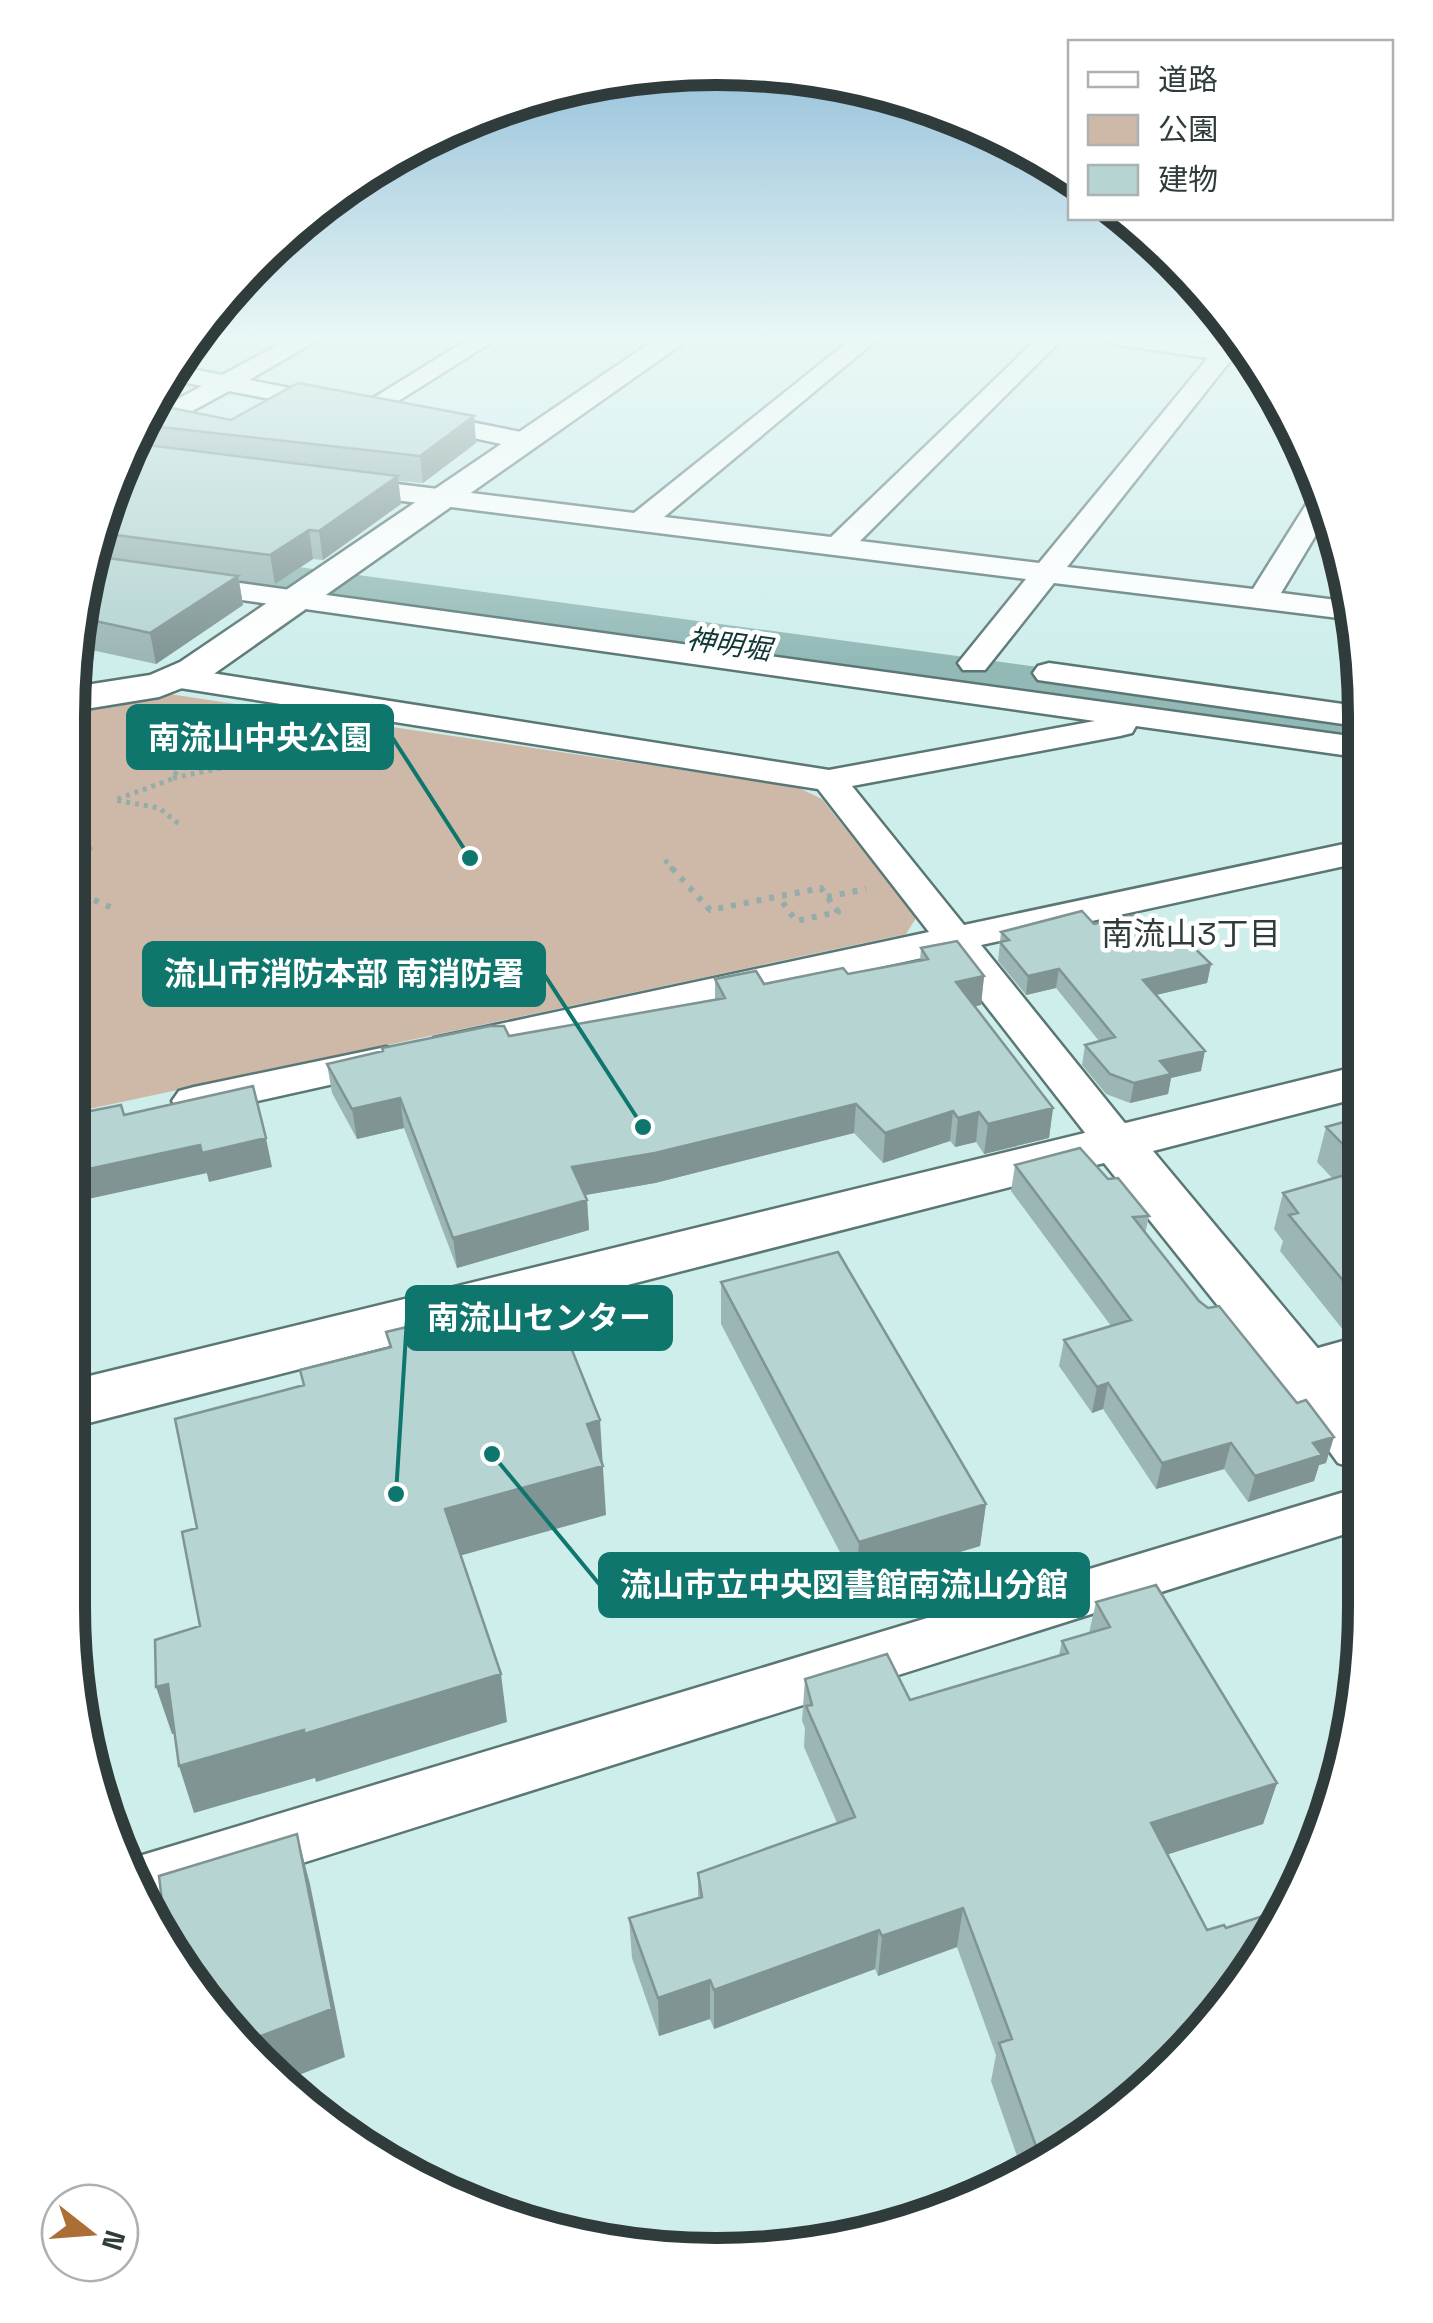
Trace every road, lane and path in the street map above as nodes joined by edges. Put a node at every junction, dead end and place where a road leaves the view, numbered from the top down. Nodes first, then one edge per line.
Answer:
1 (520, 445) edge
2 (734, 445) edge
3 (942, 445) edge
4 (1150, 445) edge
5 (301, 480) edge
6 (445, 498) junction
7 (1314, 515) edge
8 (640, 522) junction
9 (839, 546) junction
10 (174, 554) edge
11 (1046, 574) junction
12 (143, 579) edge
13 (312, 588) junction
14 (1262, 600) junction
15 (1339, 609) edge
16 (897, 652) dead end
17 (935, 658) dead end
18 (974, 663) junction
19 (180, 678) junction
20 (85, 696) edge
21 (1348, 714) edge
22 (1140, 717) junction
23 (152, 724) dead end
24 (1348, 746) edge
25 (240, 764) dead end
26 (172, 778) junction
27 (829, 780) junction
28 (180, 825) dead end
29 (85, 836) edge
30 (1348, 855) edge
31 (665, 860) dead end
32 (85, 862) edge
33 (861, 890) dead end
34 (85, 896) edge
35 (827, 897) junction
36 (779, 898) junction
37 (116, 910) dead end
38 (958, 939) junction
39 (1348, 1085) edge
40 (166, 1107) edge
41 (1116, 1142) junction
42 (1348, 1358) edge
43 (1304, 1370) junction
44 (85, 1400) edge
45 (1348, 1429) edge
46 (1348, 1512) edge
47 (148, 1882) edge

1 - 6 street
2 - 8 street
3 - 9 street
4 - 11 street
5 - 6 street
6 - 8 street
6 - 13 street
7 - 14 street
8 - 9 street
9 - 11 street
10 - 13 street
11 - 14 street
11 - 18 street
12 - 13 street
13 - 16 street
13 - 19 street
13 - 22 street
14 - 15 street
17 - 18 street
18 - 21 street
19 - 20 street
19 - 27 street
22 - 24 street
22 - 27 street
23 - 26 path
25 - 26 path
26 - 28 path
27 - 38 street
29 - 32 path
30 - 38 street
31 - 36 path
33 - 35 path
34 - 37 path
35 - 36 path
35 - 36 path
38 - 40 street
38 - 41 street
39 - 41 street
41 - 43 street
41 - 44 street
42 - 43 street
43 - 45 street
46 - 47 street

